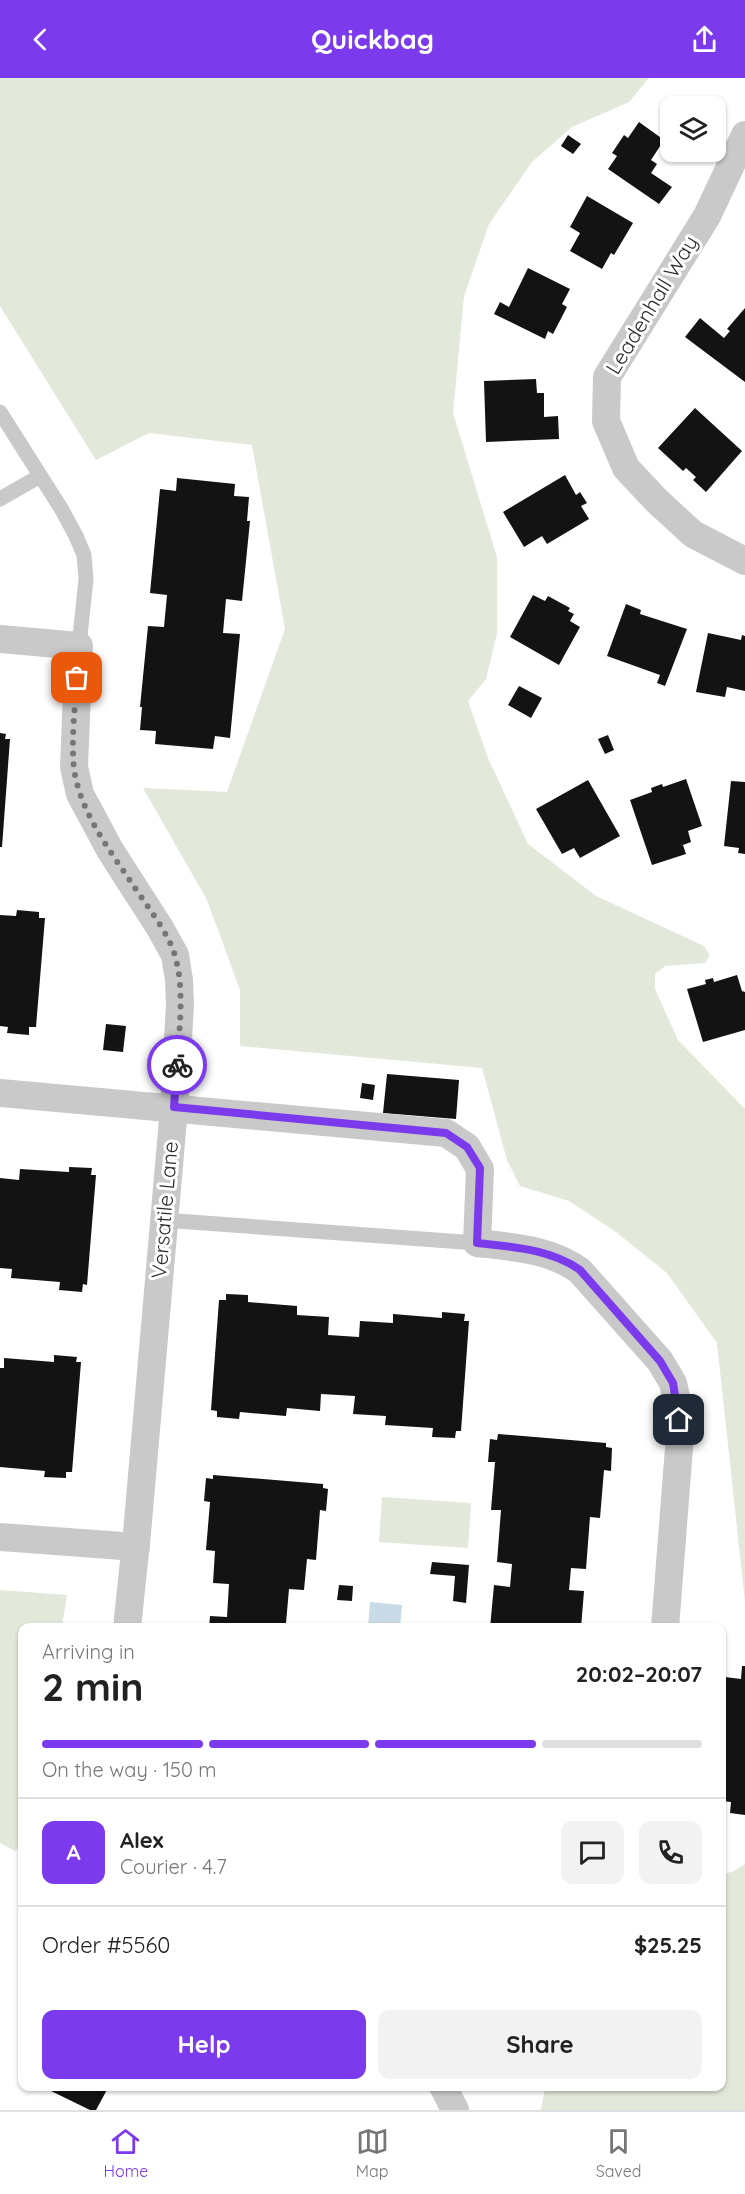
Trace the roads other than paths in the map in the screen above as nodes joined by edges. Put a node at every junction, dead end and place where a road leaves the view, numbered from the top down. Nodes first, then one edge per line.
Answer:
1 (744, 139) edge
2 (0, 412) edge
3 (40, 476) junction
4 (0, 500) edge
5 (745, 561) edge
6 (0, 639) edge
7 (79, 646) junction
8 (0, 1093) edge
9 (174, 1107) junction
10 (163, 1220) junction
11 (477, 1243) junction
12 (0, 1537) edge
13 (136, 1547) junction
14 (128, 1623) edge
15 (665, 1623) edge
16 (446, 2091) edge
17 (455, 2110) edge

1 - 5 street, Leadenhall Way
2 - 3 lane
3 - 4 lane
3 - 7 lane
6 - 7 street
7 - 9 street, Versatile Lane
8 - 9 street
9 - 10 street, Versatile Lane
9 - 11 street
10 - 11 lane
10 - 13 street, Versatile Lane
11 - 15 street
12 - 13 street
13 - 14 street, Versatile Lane
16 - 17 street

